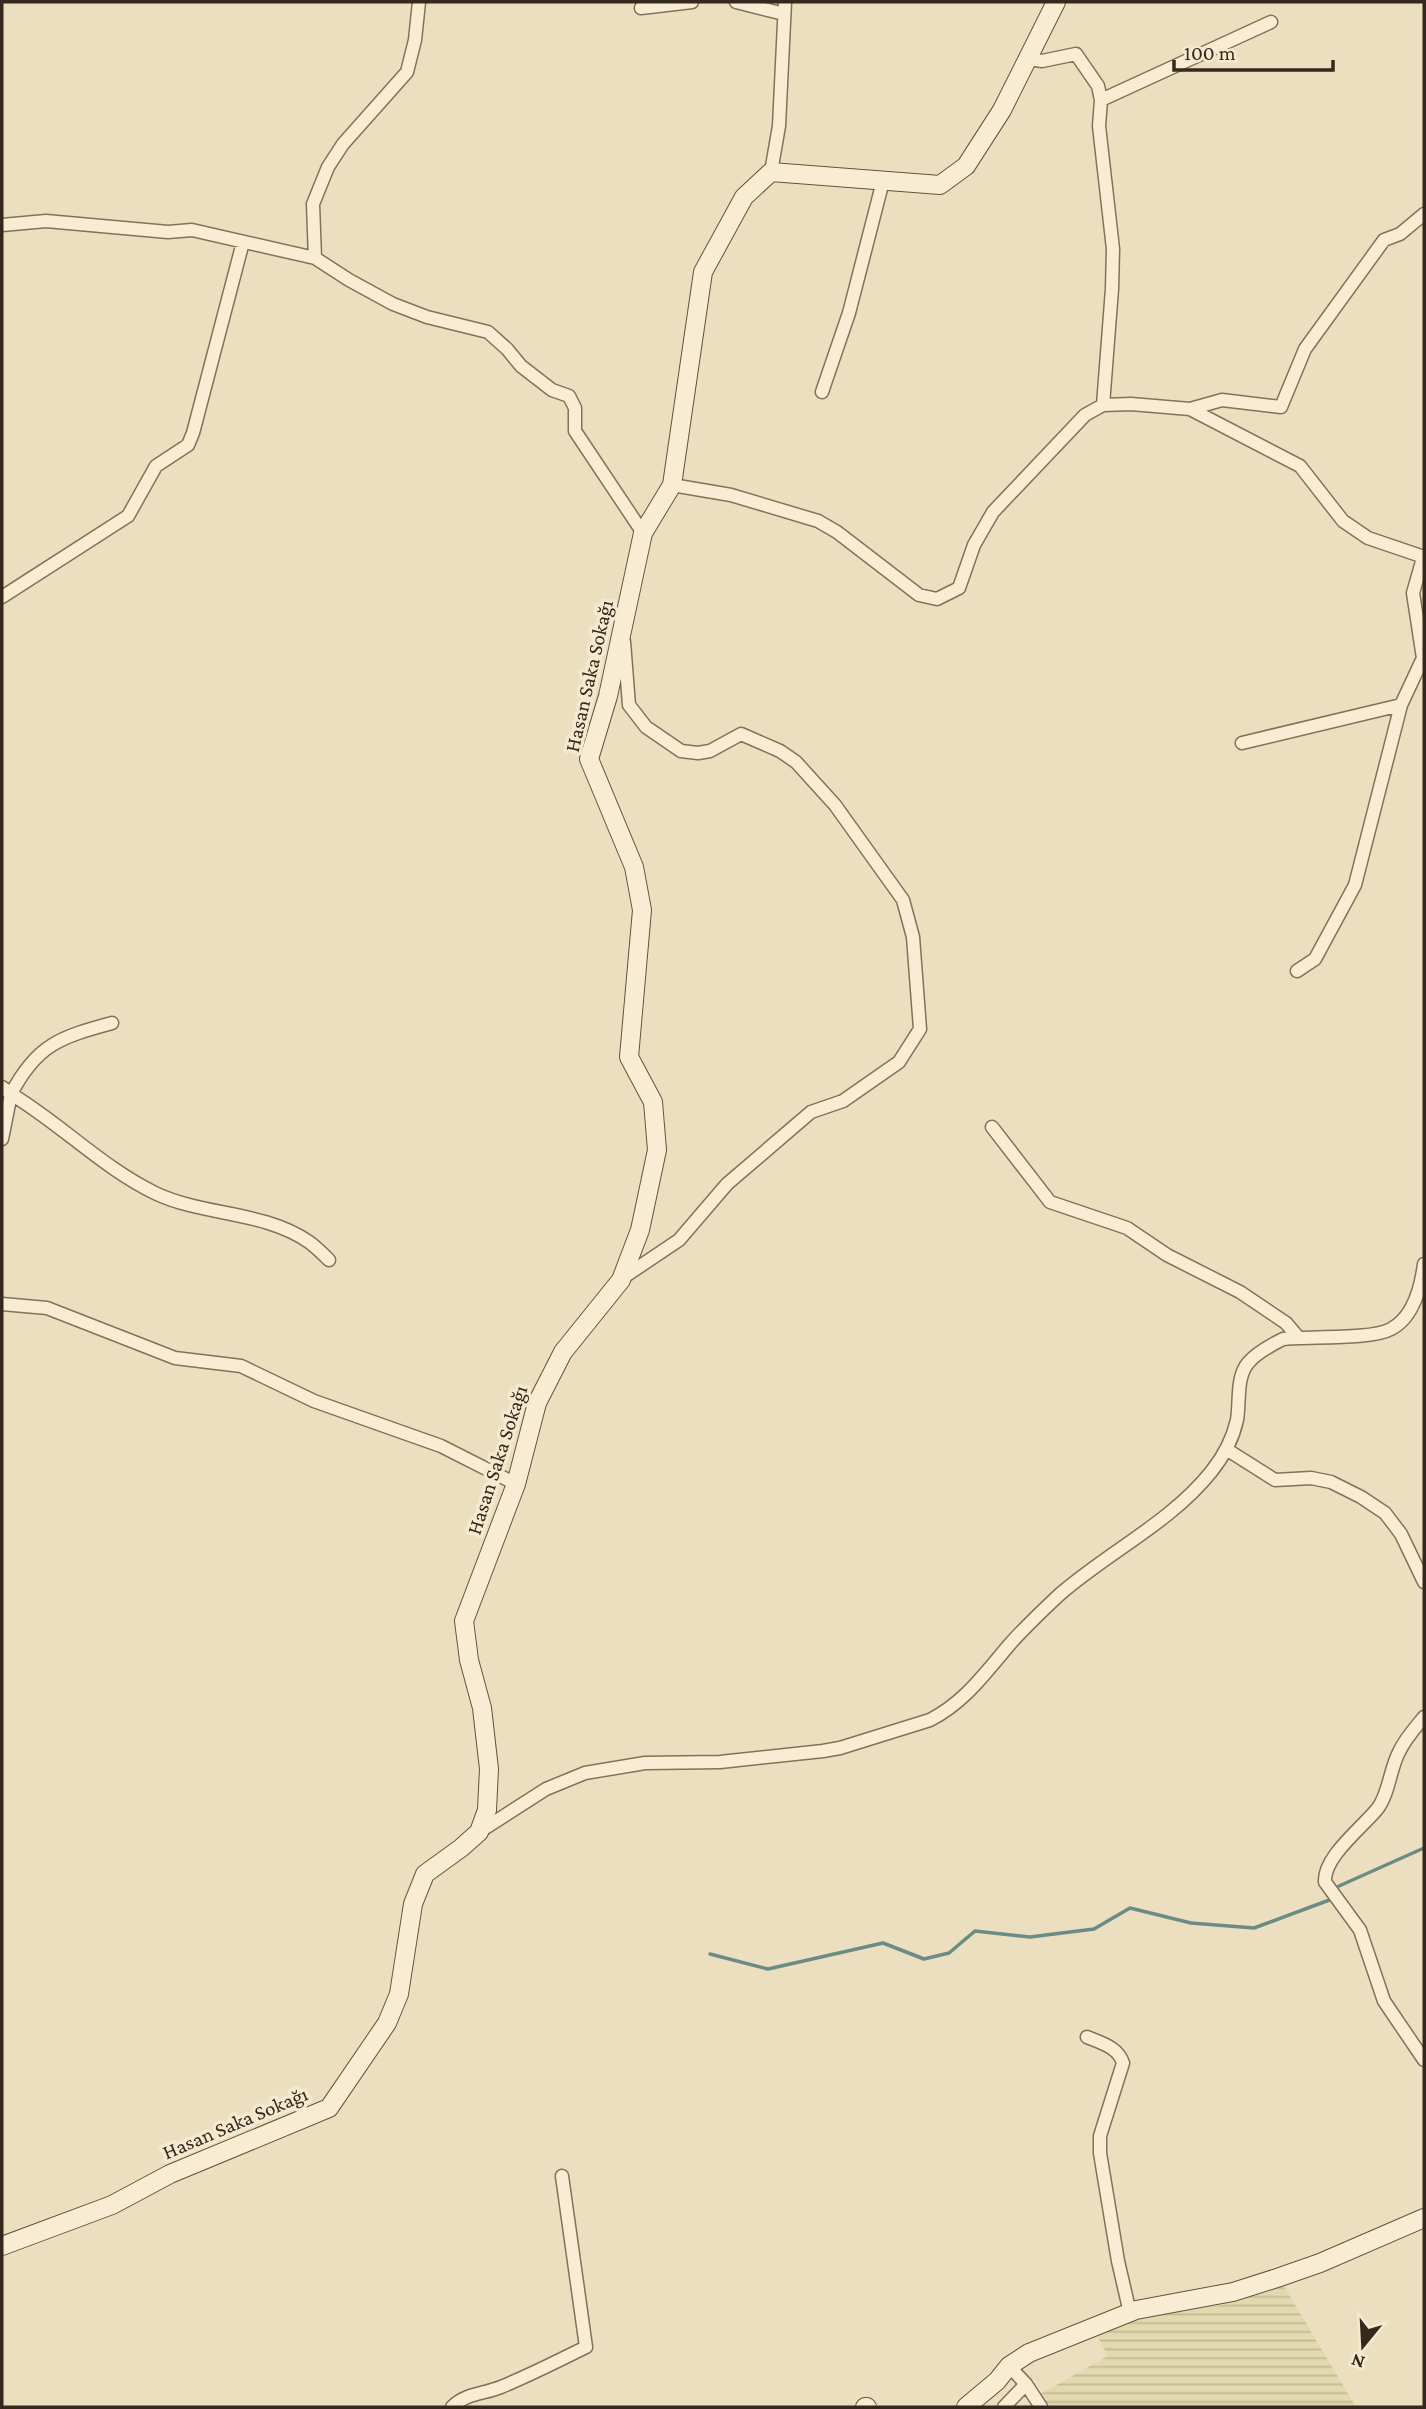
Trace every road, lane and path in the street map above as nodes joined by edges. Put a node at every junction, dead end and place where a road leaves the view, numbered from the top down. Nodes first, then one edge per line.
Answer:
1 (419, 2) edge
2 (692, 2) edge
3 (736, 2) edge
4 (1056, 2) edge
5 (641, 8) dead end
6 (784, 8) edge
7 (1271, 22) dead end
8 (1028, 59) junction
9 (1101, 100) junction
10 (771, 172) junction
11 (883, 181) junction
12 (1424, 214) edge
13 (2, 225) edge
14 (243, 242) junction
15 (315, 258) junction
16 (822, 392) dead end
17 (1103, 405) junction
18 (1191, 409) junction
19 (672, 485) junction
20 (643, 534) junction
21 (1423, 557) edge
22 (2, 597) edge
23 (622, 630) junction
24 (1401, 705) junction
25 (1242, 743) dead end
26 (1297, 971) dead end
27 (112, 1023) dead end
28 (6, 1090) edge
29 (992, 1127) dead end
30 (2, 1139) edge
31 (329, 1260) dead end
32 (1424, 1264) edge
33 (621, 1280) junction
34 (2, 1304) edge
35 (1419, 1310) edge
36 (1298, 1337) junction
37 (1226, 1449) junction
38 (516, 1484) junction
39 (1424, 1582) edge
40 (1424, 1717) edge
41 (479, 1832) junction
42 (1087, 2037) dead end
43 (1424, 2060) edge
44 (562, 2176) dead end
45 (1424, 2218) edge
46 (2, 2246) edge
47 (1130, 2313) junction
48 (1009, 2366) junction
49 (1026, 2384) junction
50 (452, 2407) edge
51 (966, 2407) edge
52 (1004, 2407) edge
53 (1041, 2407) edge

1 - 15 street
2 - 5 street
3 - 6 street
4 - 8 street
6 - 10 street
7 - 9 street
8 - 9 street
8 - 11 street
9 - 17 street
10 - 11 street
10 - 19 street, Hasan Saka Sokağı
11 - 16 street
12 - 18 street
13 - 14 street
14 - 15 street
14 - 22 street
15 - 20 street
17 - 18 street
17 - 19 street
18 - 21 street
19 - 20 street, Hasan Saka Sokağı
20 - 23 street, Hasan Saka Sokağı
21 - 24 street
23 - 33 street, Hasan Saka Sokağı
23 - 33 street
24 - 25 street
24 - 26 street
27 - 28 street
28 - 30 street
28 - 31 street
29 - 36 street
32 - 35 street
33 - 38 street, Hasan Saka Sokağı
34 - 38 street
35 - 36 street
36 - 37 street
37 - 39 street
37 - 41 street
38 - 41 street, Hasan Saka Sokağı
40 - 43 street
41 - 46 street, Hasan Saka Sokağı
42 - 47 street
44 - 50 street
45 - 47 street
47 - 48 street
48 - 49 street
48 - 51 street
49 - 52 street
49 - 53 street

